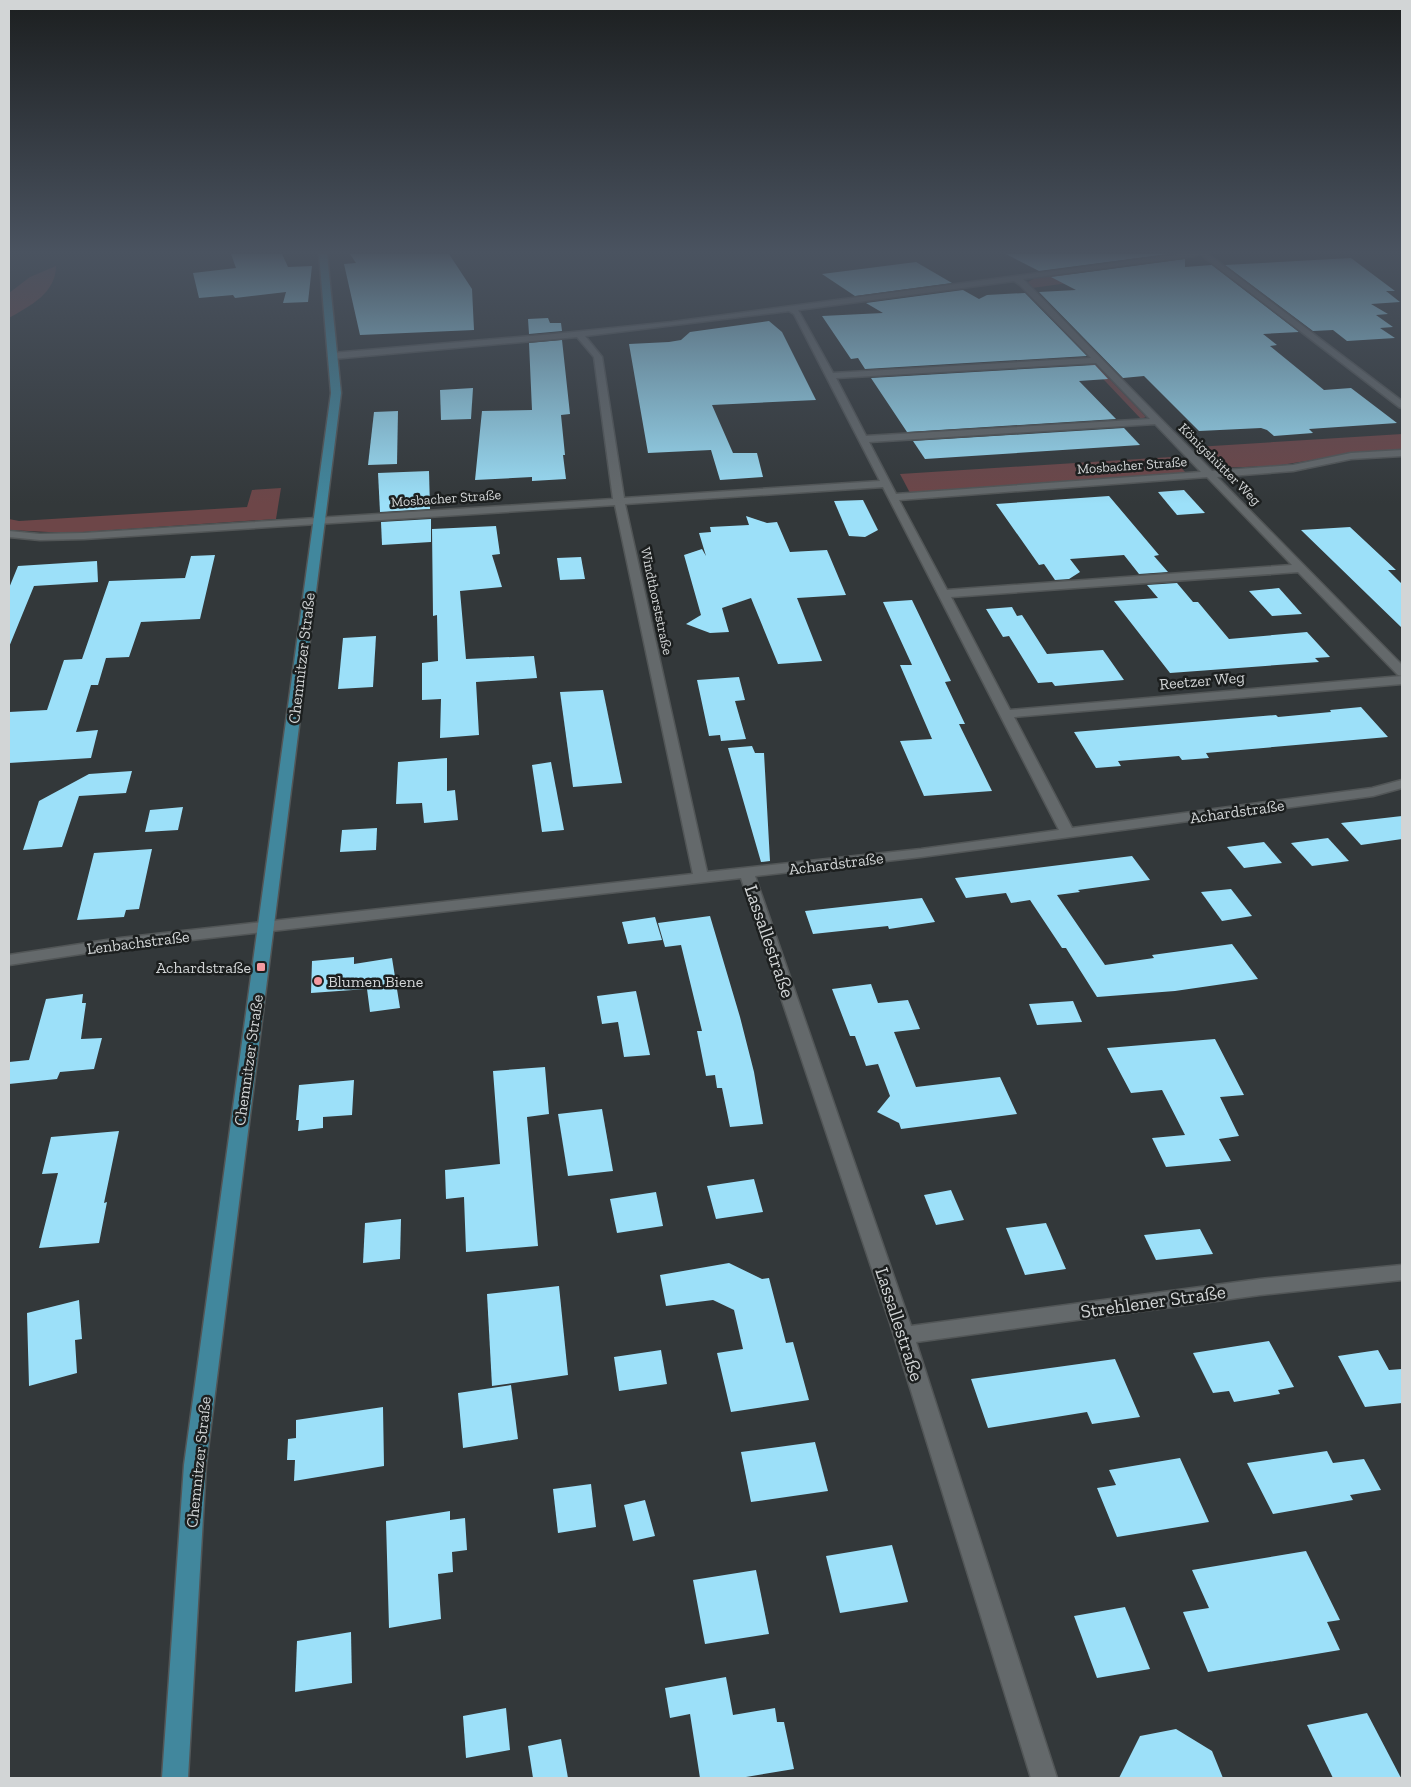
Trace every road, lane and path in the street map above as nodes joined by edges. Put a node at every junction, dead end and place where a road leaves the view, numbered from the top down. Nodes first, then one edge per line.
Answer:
1 (331, 337) edge
2 (552, 337) edge
3 (582, 337) edge
4 (809, 337) edge
5 (1075, 337) edge
6 (1313, 337) edge
7 (332, 356) junction
8 (1097, 360) junction
9 (830, 376) junction
10 (1402, 405) edge
11 (1156, 421) junction
12 (863, 440) junction
13 (1402, 453) edge
14 (1208, 474) junction
15 (886, 484) junction
16 (893, 497) junction
17 (619, 501) junction
18 (319, 521) junction
19 (9, 534) edge
20 (1302, 568) junction
21 (944, 594) junction
22 (1402, 672) edge
23 (1402, 680) edge
24 (1005, 714) junction
25 (1402, 784) edge
26 (1068, 834) junction
27 (747, 873) junction
28 (701, 878) junction
29 (267, 926) junction
30 (9, 960) edge
31 (1402, 1272) edge
32 (904, 1335) junction
33 (175, 1778) edge
34 (1044, 1778) edge

1 - 7 main road, Chemnitzer Straße
2 - 7 street
3 - 17 street, Windthorststraße
4 - 9 street
5 - 8 street, Königshütter Weg
6 - 10 street
7 - 18 main road, Chemnitzer Straße
8 - 9 street
8 - 11 street, Königshütter Weg
9 - 12 street
11 - 12 street
11 - 14 street, Königshütter Weg
12 - 15 street
13 - 14 street, Mosbacher Straße
14 - 16 street, Mosbacher Straße
14 - 20 street, Königshütter Weg
15 - 16 street
15 - 17 street, Mosbacher Straße
16 - 21 street
17 - 18 street, Mosbacher Straße
17 - 28 street, Windthorststraße
18 - 19 street, Mosbacher Straße
18 - 29 main road, Chemnitzer Straße
20 - 21 street
20 - 22 street, Königshütter Weg
21 - 24 street
23 - 24 street, Reetzer Weg
24 - 26 street
25 - 26 street, Achardstraße
26 - 27 street, Achardstraße
27 - 28 street, Achardstraße
27 - 32 street, Lassallestraße
28 - 29 street, Achardstraße
29 - 30 street, Lenbachstraße
29 - 33 main road, Chemnitzer Straße
31 - 32 street, Strehlener Straße
32 - 34 street, Lassallestraße

